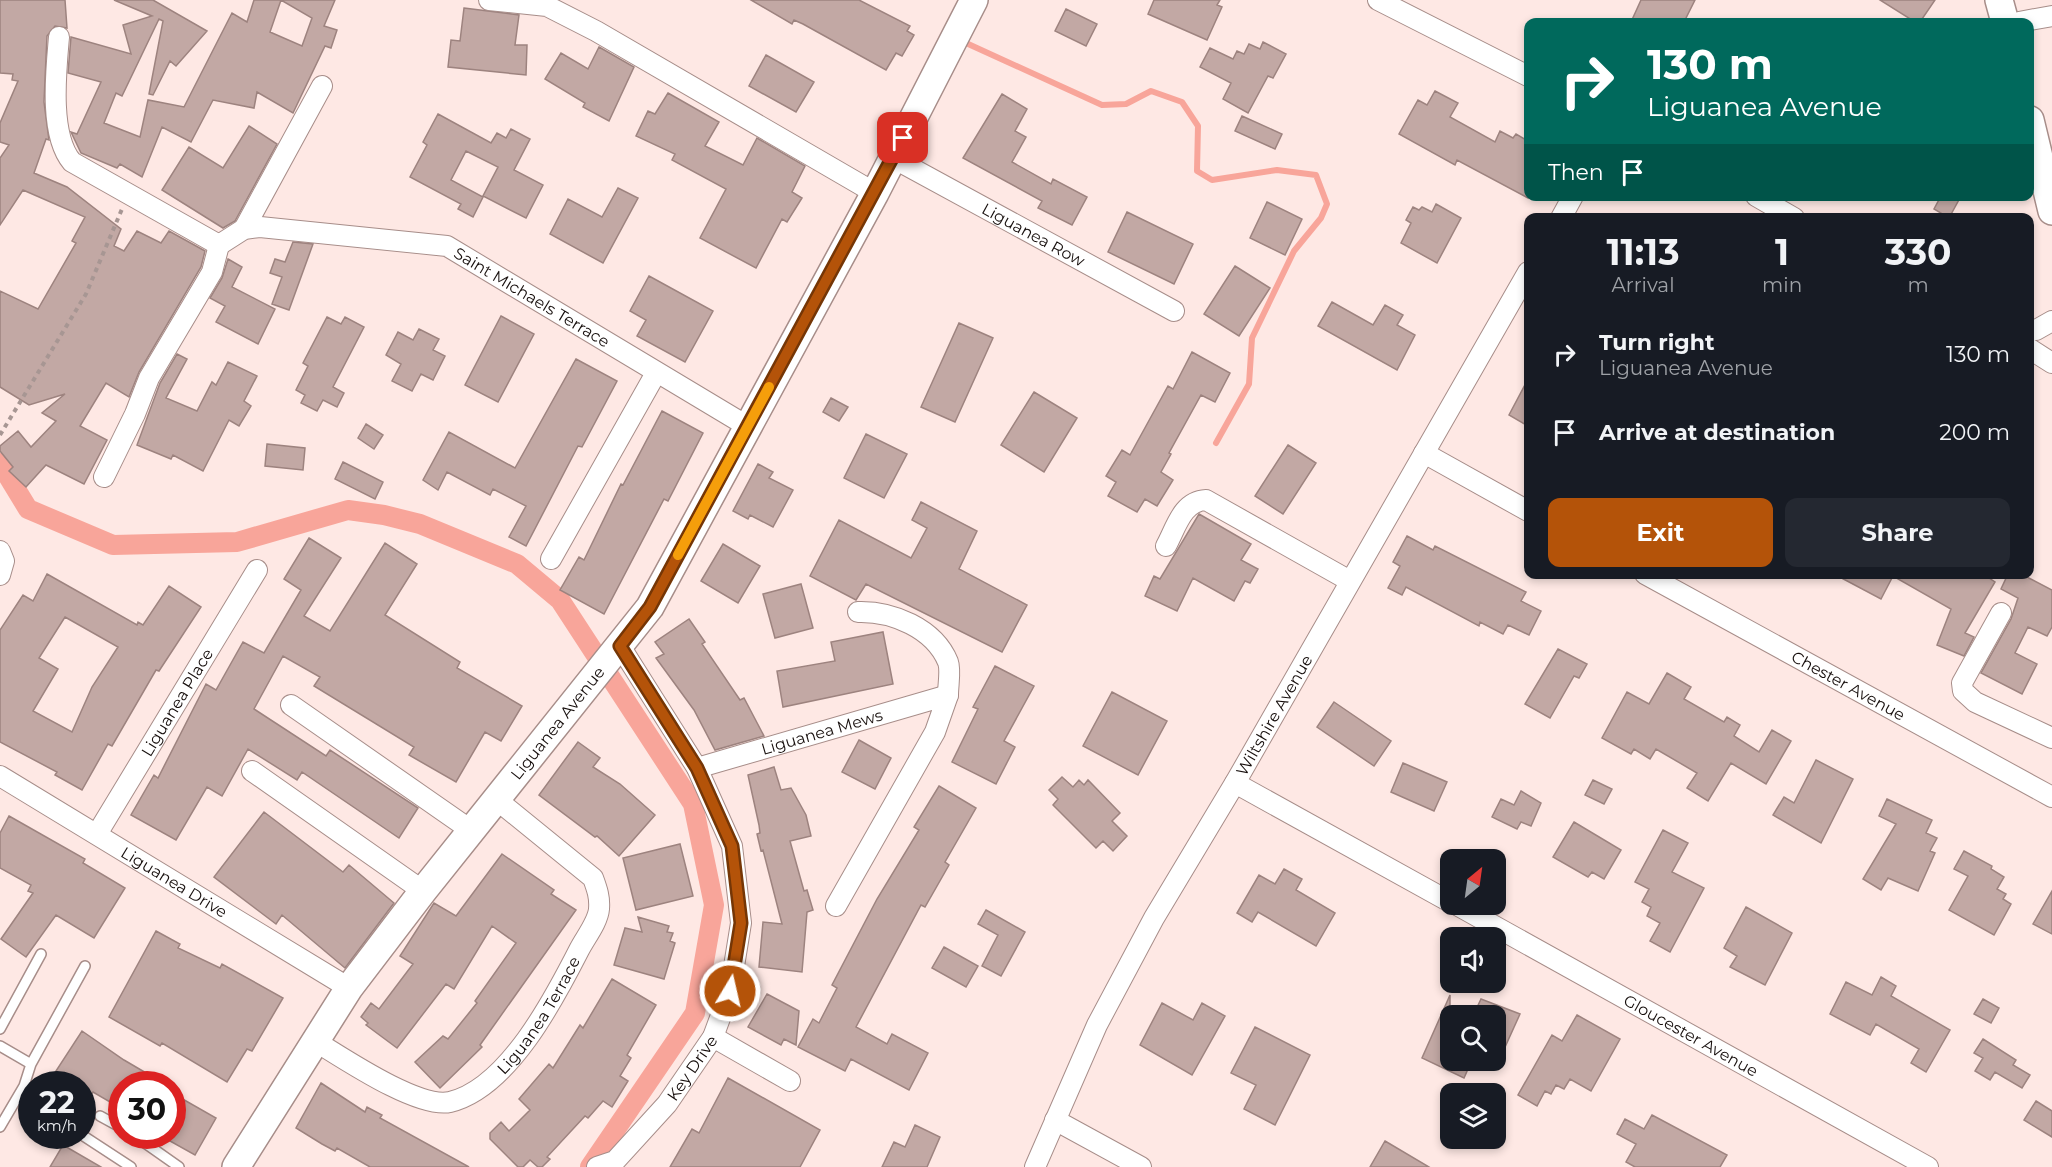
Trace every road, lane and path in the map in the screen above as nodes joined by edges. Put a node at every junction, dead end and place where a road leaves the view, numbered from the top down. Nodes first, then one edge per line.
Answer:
1 (489, 0) edge
2 (974, 0) edge
3 (1378, 0) edge
4 (1999, 0) edge
5 (2052, 16) edge
6 (2004, 18) edge
7 (2034, 19) edge
8 (59, 37) dead end
9 (1524, 74) edge
10 (322, 86) dead end
11 (2034, 137) edge
12 (893, 158) junction
13 (875, 193) junction
14 (129, 195) junction
15 (1765, 201) edge
16 (2052, 211) edge
17 (1785, 213) edge
18 (252, 228) junction
19 (219, 245) junction
20 (1524, 279) edge
21 (1174, 311) dead end
22 (2052, 321) edge
23 (2034, 330) edge
24 (2034, 352) edge
25 (2052, 363) edge
26 (656, 373) junction
27 (747, 426) junction
28 (0, 435) edge
29 (1424, 453) junction
30 (104, 477) dead end
31 (1524, 509) edge
32 (1166, 546) dead end
33 (0, 551) edge
34 (551, 560) dead end
35 (257, 570) dead end
36 (0, 575) edge
37 (1654, 579) edge
38 (1350, 581) junction
39 (858, 612) dead end
40 (2001, 613) dead end
41 (617, 649) junction
42 (948, 695) junction
43 (291, 705) dead end
44 (2052, 738) edge
45 (697, 768) junction
46 (252, 771) dead end
47 (0, 776) edge
48 (1235, 783) junction
49 (2052, 796) edge
50 (497, 800) junction
51 (472, 831) junction
52 (97, 834) junction
53 (423, 891) junction
54 (1440, 896) edge
55 (836, 906) dead end
56 (1475, 915) edge
57 (41, 954) dead end
58 (84, 966) dead end
59 (349, 988) junction
60 (0, 1029) edge
61 (713, 1037) junction
62 (315, 1041) junction
63 (0, 1046) edge
64 (31, 1064) junction
65 (790, 1081) dead end
66 (100, 1116) dead end
67 (108, 1120) edge
68 (1055, 1120) junction
69 (0, 1127) edge
70 (96, 1144) edge
71 (153, 1149) edge
72 (612, 1165) edge
73 (130, 1167) edge
74 (178, 1167) edge
75 (236, 1167) edge
76 (1035, 1167) edge
77 (1141, 1167) edge
78 (1928, 1167) edge

1 - 13 street
2 - 12 main road, Liguanea Avenue
3 - 9 street
4 - 6 main road
5 - 7 street
8 - 14 street
10 - 18 street
11 - 16 main road
12 - 13 main road, Liguanea Avenue
12 - 21 street, Liguanea Row
13 - 27 main road, Liguanea Avenue
14 - 19 street
14 - 28 path
15 - 17 street
18 - 19 street
18 - 26 street, Saint Michaels Terrace
19 - 30 street
20 - 29 street, Wiltshire Avenue
22 - 23 street
24 - 25 street
26 - 27 street, Saint Michaels Terrace
26 - 34 street
27 - 41 main road, Liguanea Avenue
29 - 31 street
29 - 38 street, Wiltshire Avenue
32 - 38 street
33 - 36 street
35 - 52 street, Liguanea Place
37 - 49 street, Chester Avenue
38 - 48 street, Wiltshire Avenue
39 - 42 street
40 - 44 street
41 - 45 street, Key Drive
41 - 50 main road, Liguanea Avenue
42 - 45 street, Liguanea Mews
42 - 55 street
43 - 51 street
45 - 61 street, Key Drive
46 - 53 street
47 - 52 street, Liguanea Drive
48 - 54 street
48 - 68 street, Wiltshire Avenue
50 - 51 main road, Liguanea Avenue
50 - 62 street, Liguanea Terrace
51 - 53 main road, Liguanea Avenue
52 - 59 street, Liguanea Drive
53 - 59 main road, Liguanea Avenue
56 - 78 street, Gloucester Avenue
57 - 60 lane
58 - 64 lane
59 - 62 main road, Liguanea Avenue
61 - 65 street
61 - 72 street, Key Drive
62 - 75 main road, Liguanea Avenue
63 - 64 lane
64 - 69 lane
66 - 67 lane
68 - 76 street, Wiltshire Avenue
68 - 77 street
70 - 73 lane
71 - 74 lane

